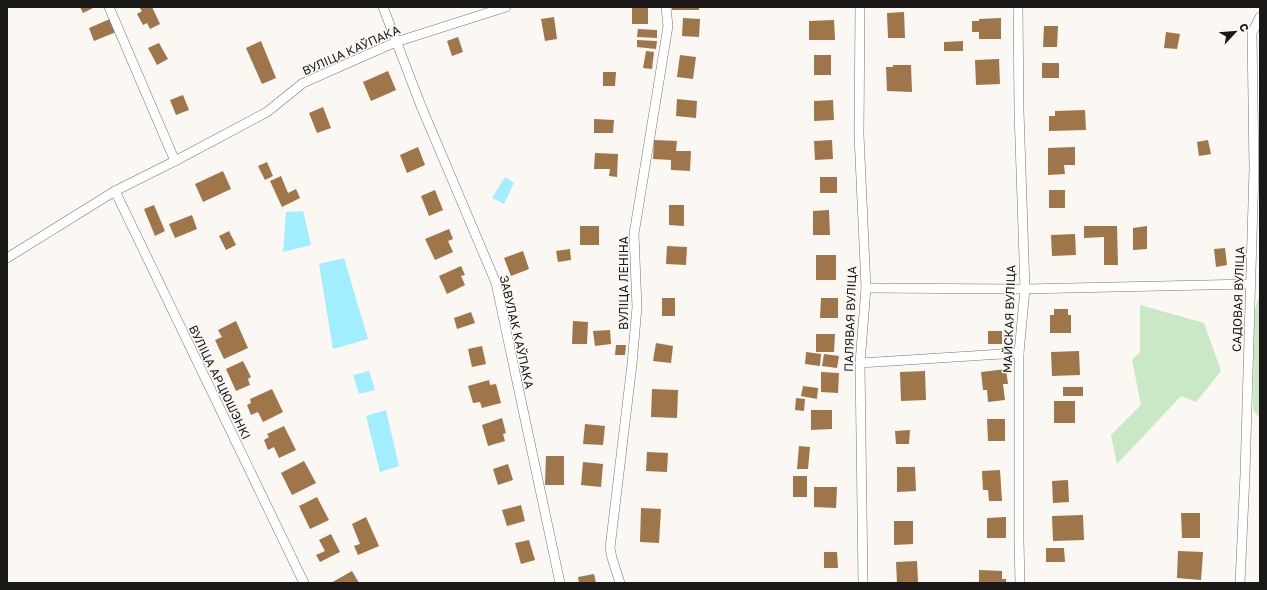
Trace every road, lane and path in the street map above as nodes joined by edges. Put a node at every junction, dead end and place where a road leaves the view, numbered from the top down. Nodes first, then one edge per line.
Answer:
1 (109, 7) edge
2 (383, 7) edge
3 (506, 7) edge
4 (666, 7) edge
5 (860, 7) edge
6 (1018, 7) edge
7 (1260, 17) edge
8 (396, 42) junction
9 (175, 161) junction
10 (116, 191) junction
11 (7, 258) edge
12 (1250, 284) junction
13 (866, 288) junction
14 (1025, 288) junction
15 (1019, 353) junction
16 (860, 363) junction
17 (623, 582) edge
18 (304, 583) edge
19 (560, 583) edge
20 (862, 583) edge
21 (1020, 583) edge
22 (1240, 583) edge

1 - 9 street
2 - 8 street, ЗАВУЛАК КАЎПАКА
3 - 8 street, ВУЛІЦА КАЎПАКА
4 - 17 street, ВУЛІЦА ЛЕНІНА
5 - 13 street, ПАЛЯВАЯ ВУЛІЦА
6 - 14 street, МАЙСКАЯ ВУЛІЦА
7 - 12 street, САДОВАЯ ВУЛІЦА
8 - 9 street, ВУЛІЦА КАЎПАКА
8 - 19 street, ЗАВУЛАК КАЎПАКА
9 - 10 street, ВУЛІЦА КАЎПАКА
10 - 11 street, ВУЛІЦА КАЎПАКА
10 - 18 street, ВУЛІЦА АРЦЮШЭНКІ
12 - 14 street
12 - 22 street, САДОВАЯ ВУЛІЦА
13 - 14 street
13 - 16 street, ПАЛЯВАЯ ВУЛІЦА
14 - 15 street, МАЙСКАЯ ВУЛІЦА
15 - 16 street
15 - 21 street, МАЙСКАЯ ВУЛІЦА
16 - 20 street, ПАЛЯВАЯ ВУЛІЦА

